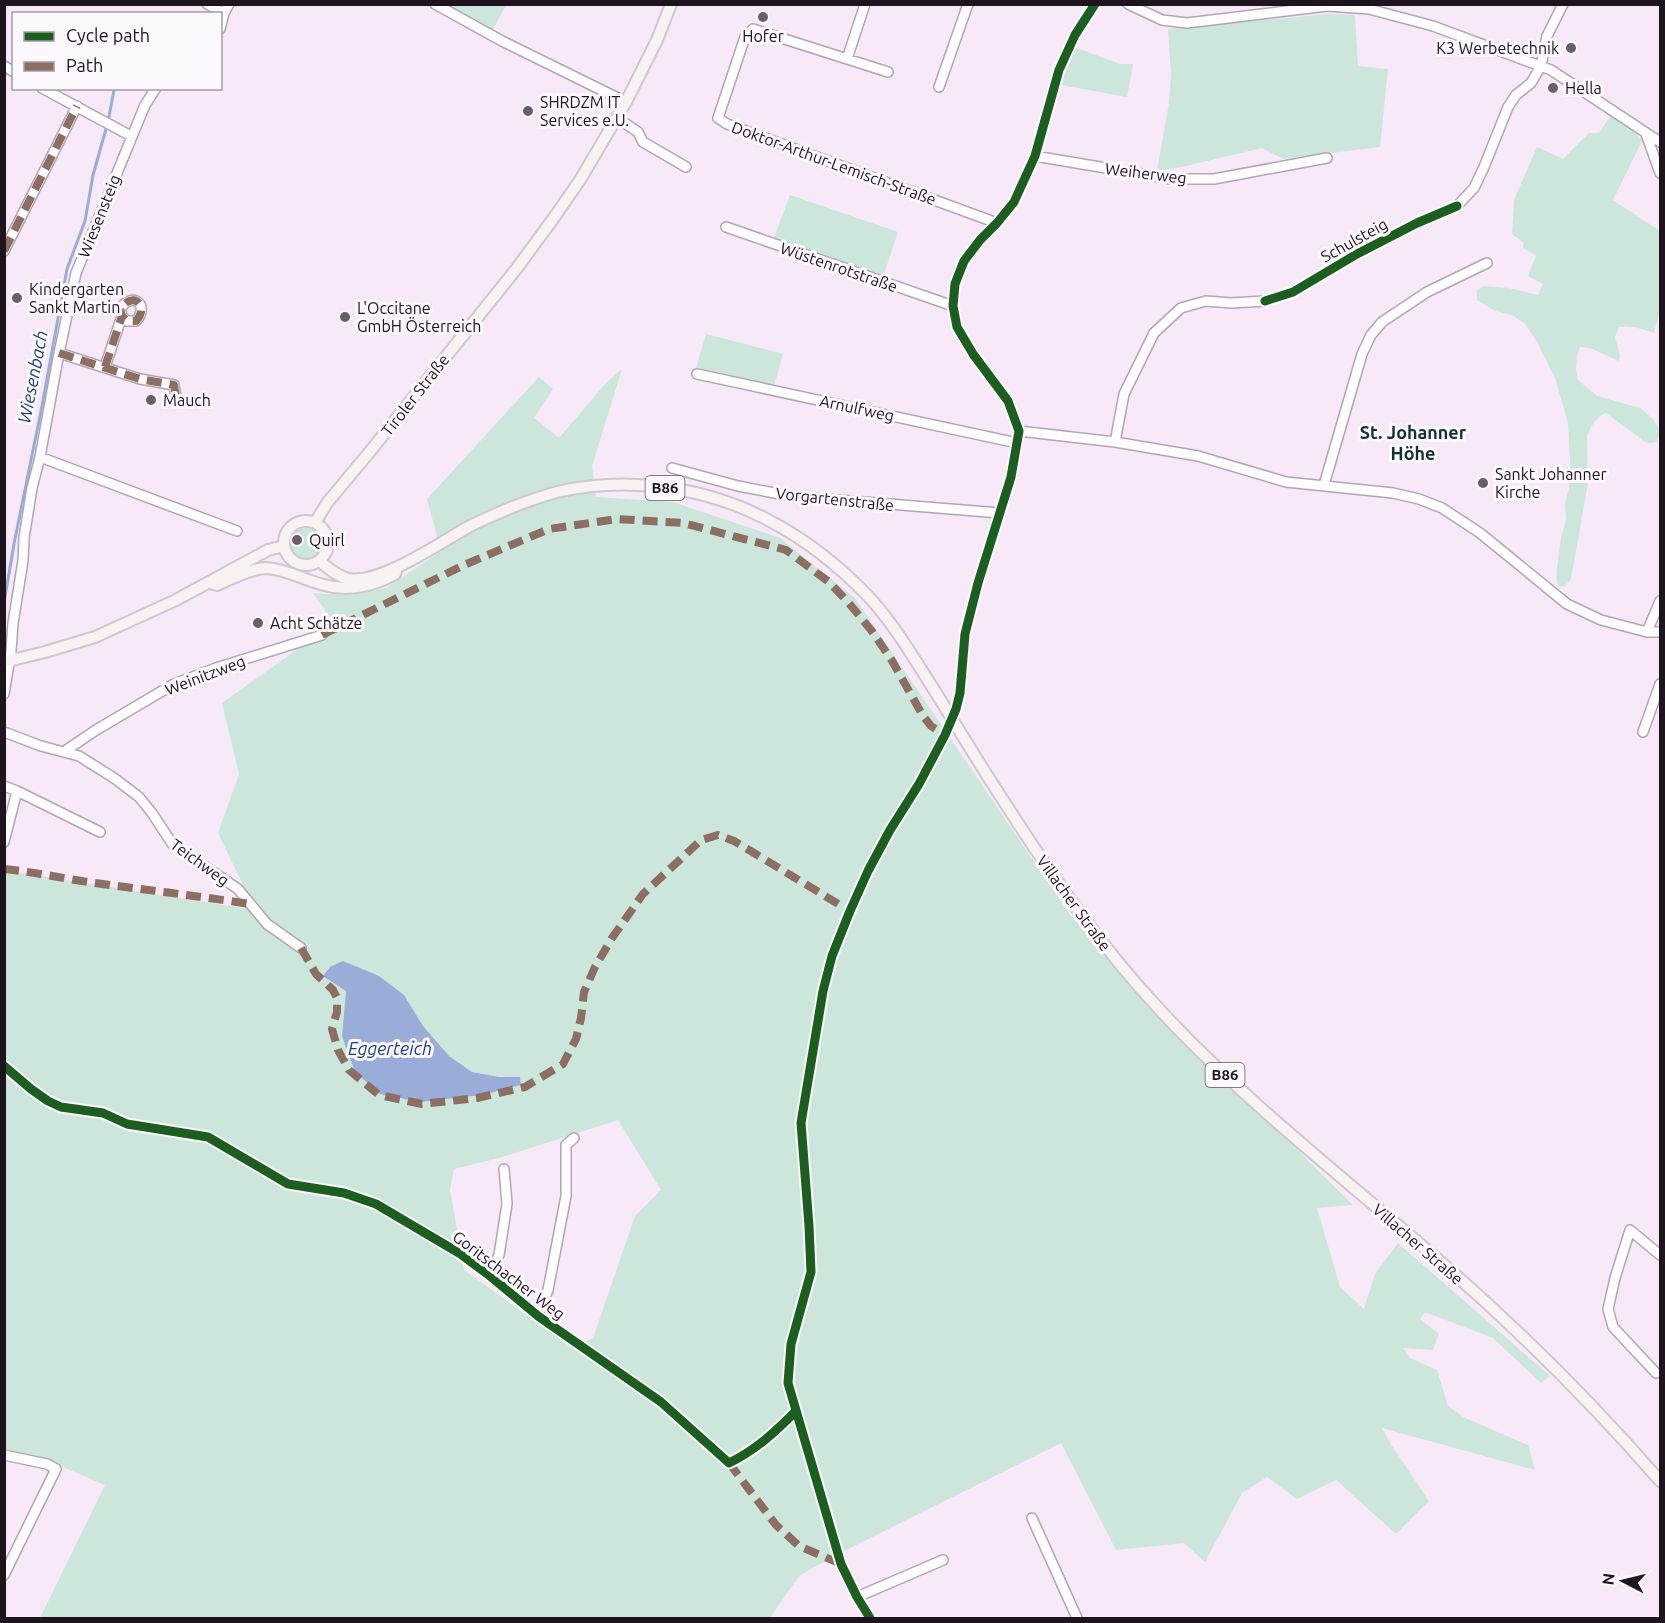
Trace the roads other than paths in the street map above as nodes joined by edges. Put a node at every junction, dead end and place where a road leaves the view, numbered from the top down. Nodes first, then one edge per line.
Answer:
1 (435, 4) edge
2 (671, 4) edge
3 (865, 4) edge
4 (968, 4) edge
5 (1095, 4) edge
6 (1128, 4) edge
7 (1563, 4) edge
8 (847, 59) junction
9 (1541, 66) junction
10 (888, 72) dead end
11 (939, 87) dead end
12 (46, 90) edge
13 (155, 90) edge
14 (626, 102) junction
15 (77, 106) junction
16 (617, 118) junction
17 (1647, 134) junction
18 (131, 136) junction
19 (1660, 142) edge
20 (1035, 156) junction
21 (1327, 158) dead end
22 (686, 167) dead end
23 (1660, 173) edge
24 (1457, 206) dead end
25 (997, 223) junction
26 (726, 227) dead end
27 (9, 232) edge
28 (4, 251) edge
29 (1487, 263) dead end
30 (1265, 301) dead end
31 (953, 306) junction
32 (122, 316) dead end
33 (59, 353) junction
34 (105, 367) junction
35 (697, 374) dead end
36 (177, 402) dead end
37 (1019, 431) junction
38 (1017, 442) junction
39 (1115, 442) junction
40 (40, 457) junction
41 (672, 468) dead end
42 (1324, 485) junction
43 (1000, 513) junction
44 (315, 523) junction
45 (237, 531) dead end
46 (284, 546) junction
47 (319, 561) junction
48 (396, 567) junction
49 (207, 584) junction
50 (1660, 601) edge
51 (1647, 632) junction
52 (1660, 632) edge
53 (322, 635) dead end
54 (7, 661) edge
55 (1660, 684) edge
56 (4, 694) edge
57 (956, 709) dead end
58 (948, 728) dead end
59 (4, 732) edge
60 (1643, 732) dead end
61 (65, 751) junction
62 (4, 786) edge
63 (17, 791) junction
64 (100, 832) dead end
65 (4, 842) edge
66 (301, 948) dead end
67 (4, 1066) edge
68 (574, 1138) dead end
69 (504, 1169) dead end
70 (1660, 1255) edge
71 (490, 1276) junction
72 (537, 1316) junction
73 (1656, 1373) dead end
74 (796, 1411) junction
75 (4, 1455) edge
76 (1660, 1481) edge
77 (1032, 1518) dead end
78 (943, 1560) dead end
79 (4, 1575) edge
80 (857, 1597) junction
81 (870, 1618) edge
82 (1077, 1618) edge

1 - 14 street
2 - 14 main road, Tiroler Straße
3 - 8 street
4 - 11 street
5 - 20 street
6 - 9 street
7 - 9 street
8 - 10 street
8 - 25 street, Doktor-Arthur-Lemisch-Straße
9 - 17 street
9 - 24 street
12 - 15 street
13 - 18 street, Wiesensteig
14 - 16 main road, Tiroler Straße
15 - 18 street
15 - 27 street
16 - 22 street
16 - 44 main road, Tiroler Straße
17 - 19 street
17 - 23 street
18 - 33 street, Wiesensteig
20 - 21 street, Weiherweg
20 - 25 street
25 - 31 street
26 - 31 street, Wüstenrotstraße
27 - 28 street
29 - 42 street
30 - 39 street
31 - 37 street
32 - 34 street
33 - 34 street
33 - 40 street, Wiesensteig
34 - 36 street
35 - 38 street, Arnulfweg
37 - 38 street
37 - 39 street
38 - 43 street
39 - 42 street
40 - 45 street
40 - 54 street, Wiesensteig
41 - 43 street, Vorgartenstraße
42 - 51 street
43 - 57 street
44 - 46 main road
44 - 47 main road
46 - 47 main road
46 - 49 main road, B86
47 - 48 main road, B86
48 - 49 main road, B86
48 - 76 main road, Villacher Straße / B86
49 - 54 main road, B86
50 - 51 street
51 - 52 street
53 - 61 street, Weinitzweg
54 - 56 street, Wiesensteig
55 - 60 street
58 - 74 street
59 - 61 street, Teichweg
61 - 66 street, Teichweg
62 - 63 street
63 - 64 street
63 - 65 street
67 - 71 street, Goritschacher Weg
68 - 72 street, Goritschacher Weg
69 - 71 street, Goritschacher Weg
70 - 73 street
71 - 72 street, Goritschacher Weg
72 - 74 street, Goritschacher Weg
74 - 80 street
75 - 79 street
77 - 82 street
78 - 80 street
80 - 81 street

